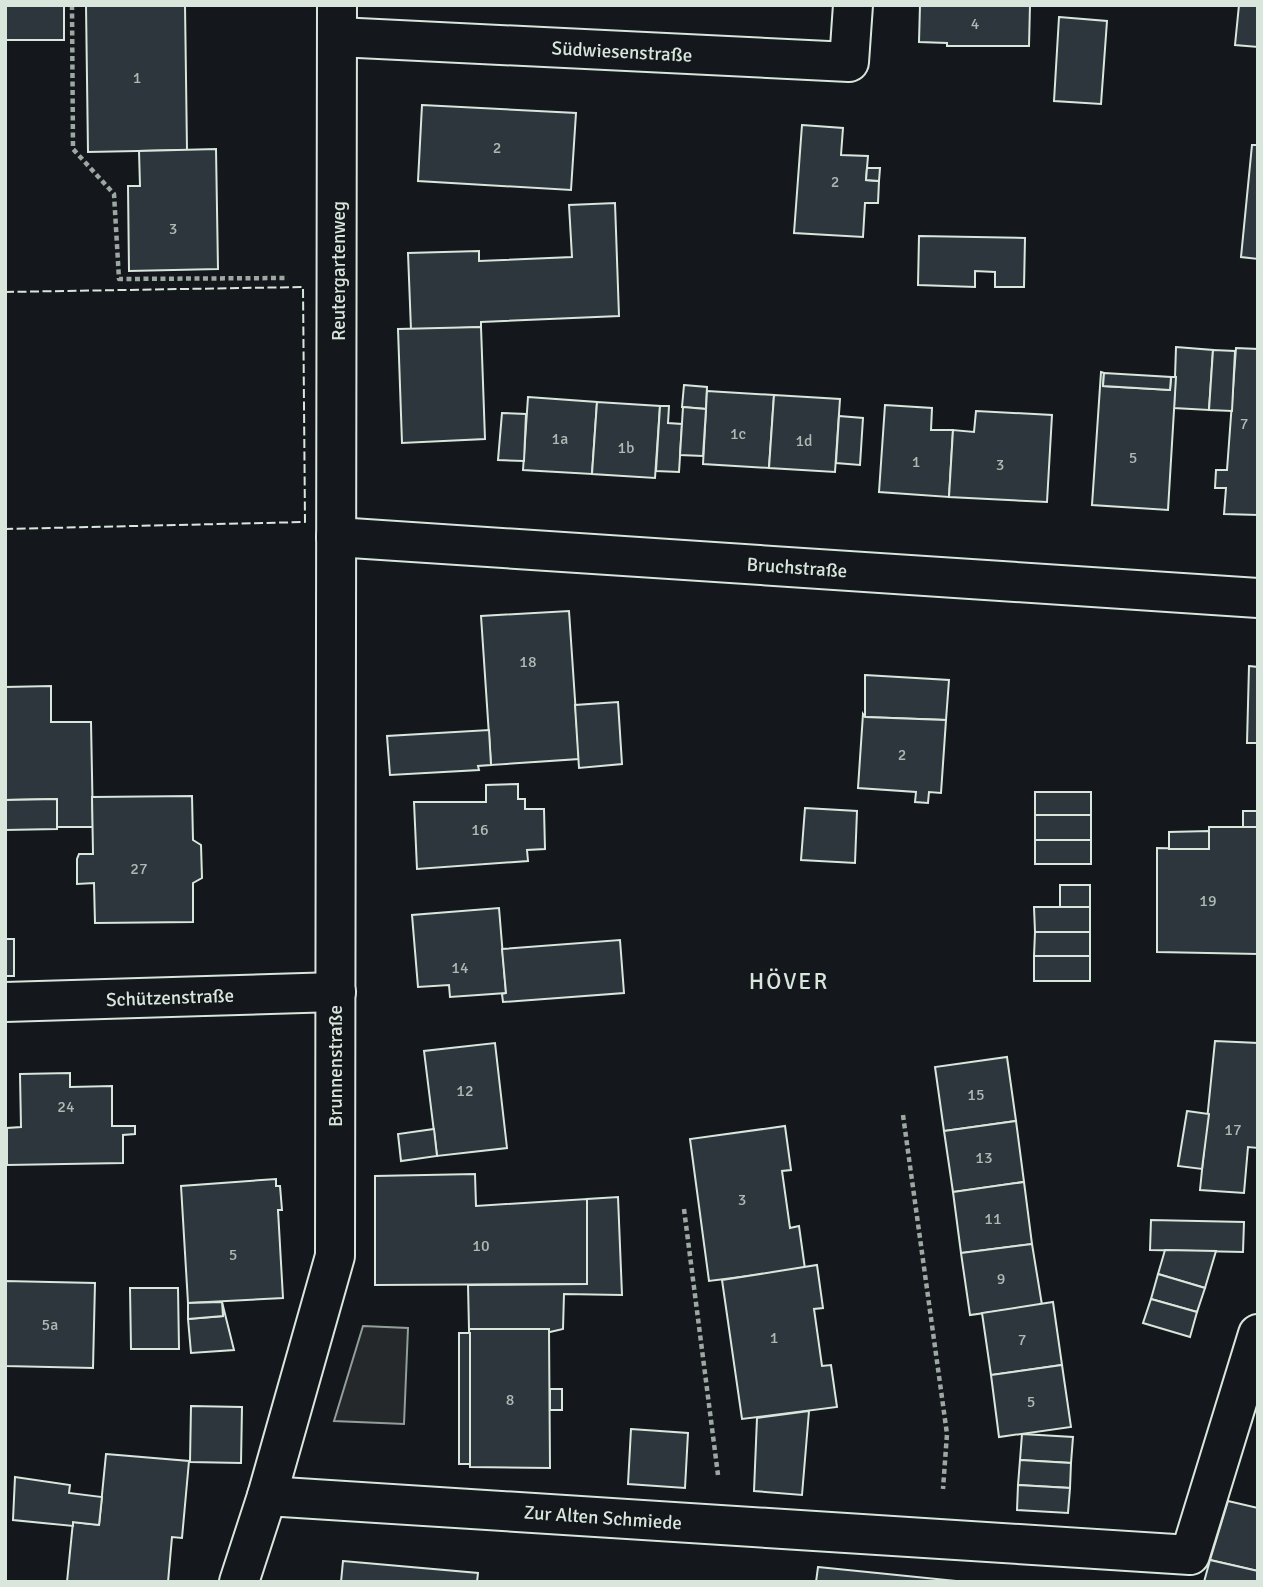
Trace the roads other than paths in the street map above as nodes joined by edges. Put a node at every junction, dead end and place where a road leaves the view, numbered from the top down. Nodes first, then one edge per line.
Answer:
1 (853, 5) edge
2 (337, 21) edge
3 (336, 537) junction
4 (1258, 597) edge
5 (335, 992) junction
6 (5, 1002) edge
7 (1258, 1334) edge
8 (267, 1496) junction
9 (239, 1582) edge

1 - 2 street, Südwiesenstraße
2 - 3 street, Reutergartenweg
3 - 4 street, Bruchstraße
3 - 5 street, Brunnenstraße
5 - 6 street, Schützenstraße
5 - 8 street, Brunnenstraße
7 - 8 street, Zur Alten Schmiede
8 - 9 street, Brunnenstraße

